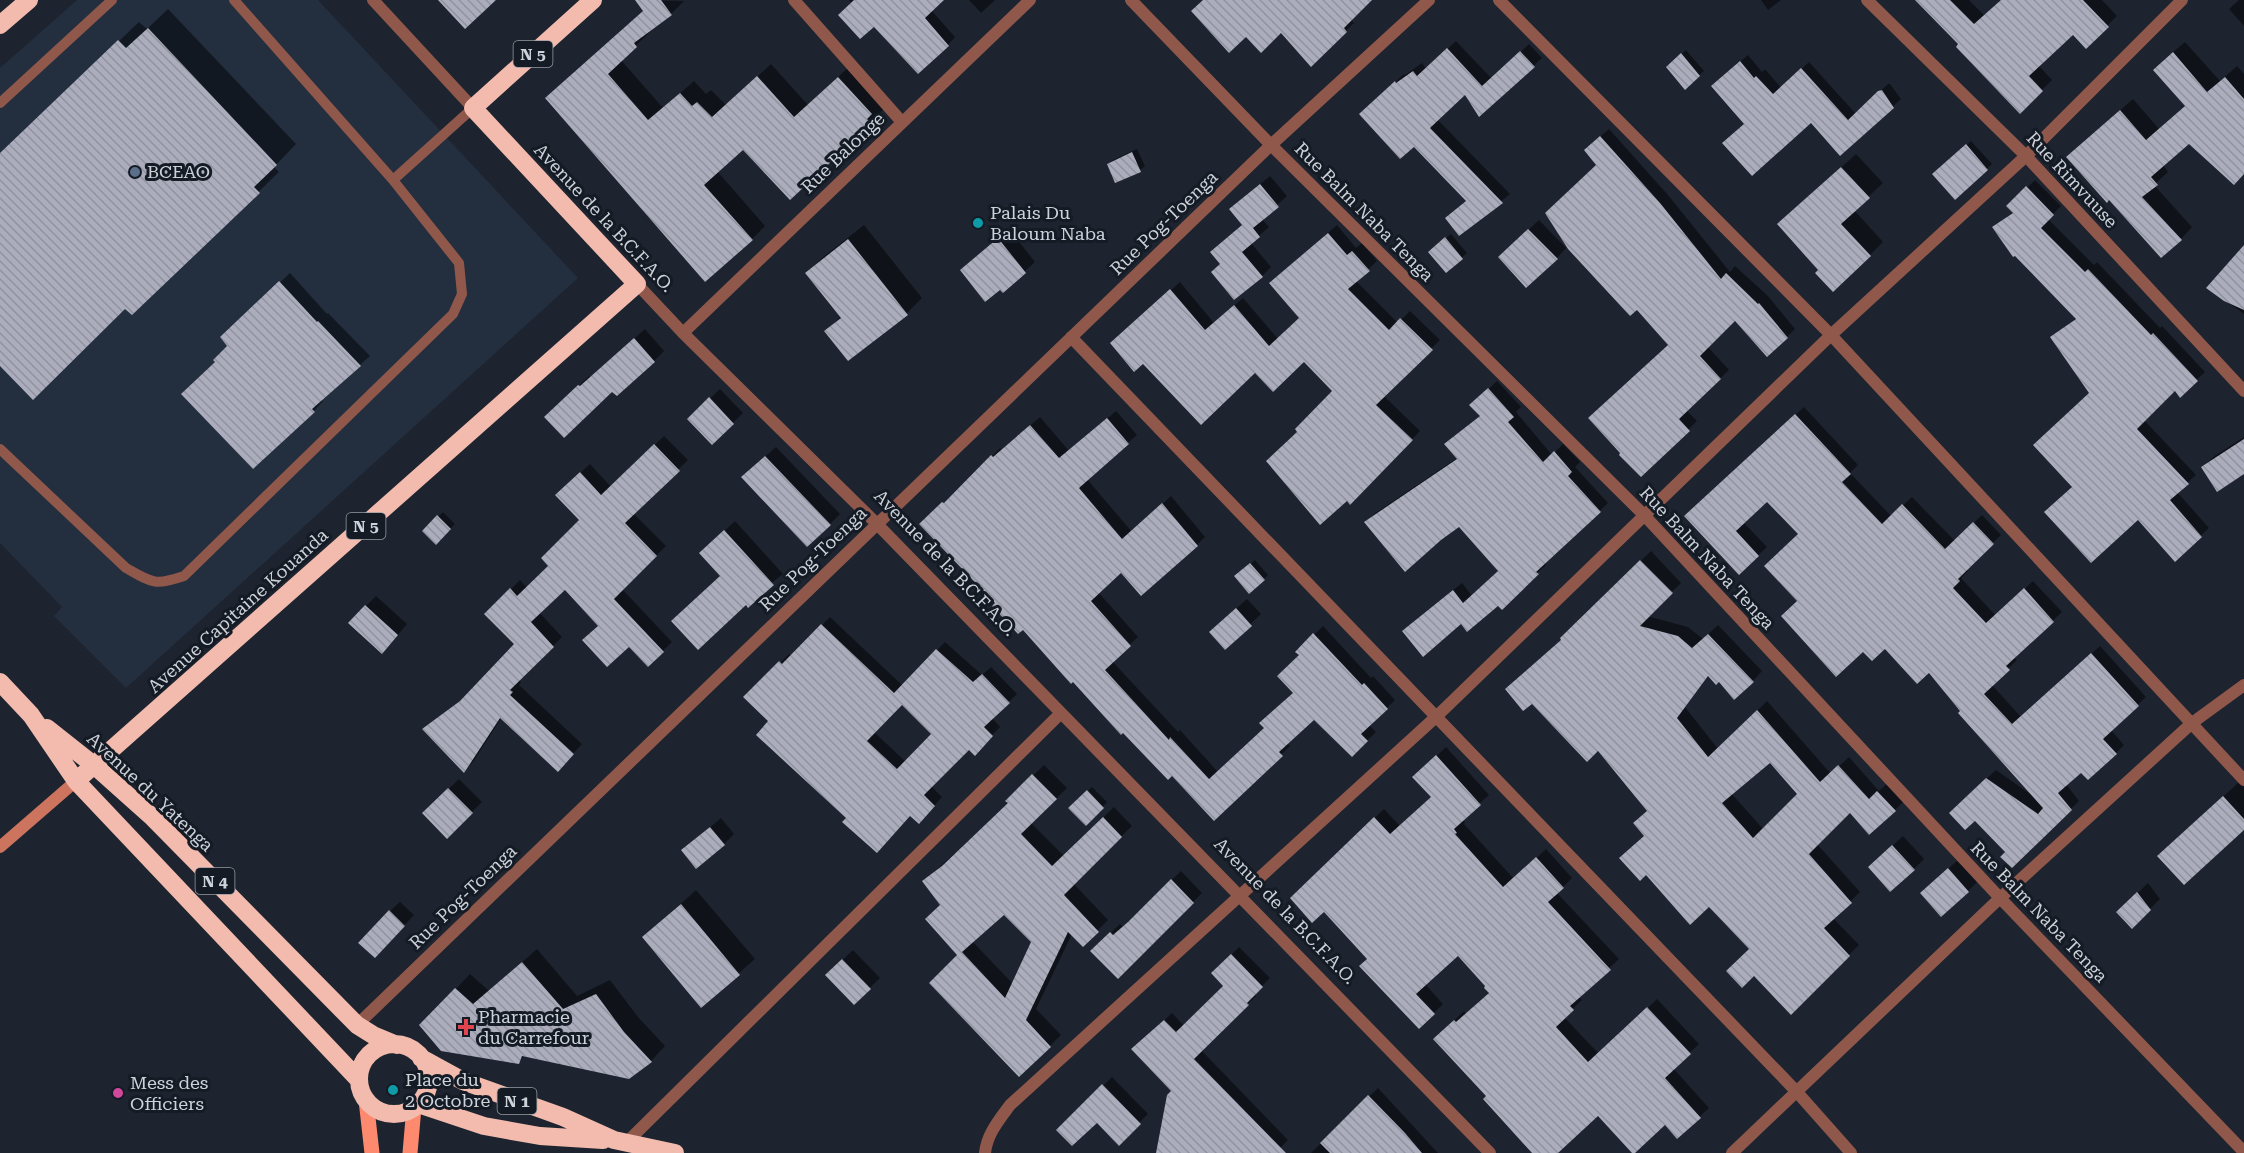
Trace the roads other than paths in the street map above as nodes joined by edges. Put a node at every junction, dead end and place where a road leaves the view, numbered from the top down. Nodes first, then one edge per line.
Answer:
1 (29, 0) edge
2 (112, 0) edge
3 (234, 0) edge
4 (373, 0) edge
5 (593, 0) edge
6 (794, 0) edge
7 (1029, 0) edge
8 (1131, 0) edge
9 (1429, 0) edge
10 (1499, 0) edge
11 (1867, 0) edge
12 (2182, 0) edge
13 (0, 25) edge
14 (0, 103) edge
15 (473, 108) junction
16 (901, 121) junction
17 (1270, 145) junction
18 (2026, 156) junction
19 (393, 180) junction
20 (637, 284) junction
21 (683, 333) junction
22 (1831, 335) junction
23 (1071, 337) junction
24 (2244, 391) edge
25 (0, 448) edge
26 (1644, 515) junction
27 (876, 523) junction
28 (0, 682) edge
29 (2244, 685) edge
30 (1061, 713) junction
31 (31, 715) junction
32 (1437, 716) junction
33 (2192, 723) junction
34 (95, 766) junction
35 (2244, 780) edge
36 (76, 782) junction
37 (0, 847) edge
38 (1240, 894) junction
39 (2000, 898) junction
40 (357, 1025) junction
41 (397, 1045) junction
42 (421, 1058) junction
43 (359, 1080) junction
44 (1796, 1091) junction
45 (366, 1100) junction
46 (416, 1106) junction
47 (620, 1142) junction
48 (414, 1151) edge
49 (2244, 1152) edge
50 (372, 1153) edge
51 (675, 1153) edge
52 (985, 1153) edge
53 (1490, 1153) edge
54 (1732, 1153) edge
55 (1851, 1153) edge

1 - 13 highway
2 - 14 lane
3 - 19 lane
4 - 15 street, Avenue de la B.C.F.A.O.
5 - 15 highway, N 5
6 - 16 street
7 - 16 street, Rue Balonge
8 - 17 street, Rue Balm Naba Tenga
9 - 17 street, Rue Pog-Toenga
10 - 22 street
11 - 18 street, Rue Rimvuuse
12 - 18 street
15 - 19 lane
15 - 20 highway, Avenue de la B.C.F.A.O.
16 - 21 street, Rue Balonge
17 - 23 street, Rue Pog-Toenga
17 - 26 street, Rue Balm Naba Tenga
18 - 22 street
18 - 24 street, Rue Rimvuuse
19 - 25 lane
20 - 21 street, Avenue de la B.C.F.A.O.
20 - 34 highway, Avenue Capitaine Kouanda / N 5
21 - 27 street, Avenue de la B.C.F.A.O.
22 - 26 street
22 - 33 street
23 - 27 street, Rue Pog-Toenga
23 - 32 street
26 - 32 street
26 - 39 street, Rue Balm Naba Tenga
27 - 30 street, Avenue de la B.C.F.A.O.
27 - 40 street, Rue Pog-Toenga
28 - 31 highway, N 4
29 - 33 street
30 - 38 street, Avenue de la B.C.F.A.O.
30 - 47 street
31 - 34 highway, Avenue du Yatenga / N 4
31 - 36 highway, N 4
32 - 38 street
32 - 44 street
33 - 35 street
33 - 39 street
34 - 36 highway, Avenue Capitaine Kouanda / N 5
34 - 40 highway, Avenue du Yatenga / N 4
36 - 37 street, Avenue Capitaine Kouanda
36 - 43 highway, N 4
38 - 52 street
38 - 53 street, Avenue de la B.C.F.A.O.
39 - 44 street
39 - 49 street, Rue Balm Naba Tenga
40 - 41 highway, Avenue du Yatenga / N 4
41 - 42 highway
41 - 43 highway
42 - 46 highway
42 - 47 highway, N 1
43 - 45 highway
44 - 54 street
44 - 55 street
45 - 46 highway
45 - 50 main road
46 - 47 highway, N 1
46 - 48 main road
47 - 51 highway, N 1

